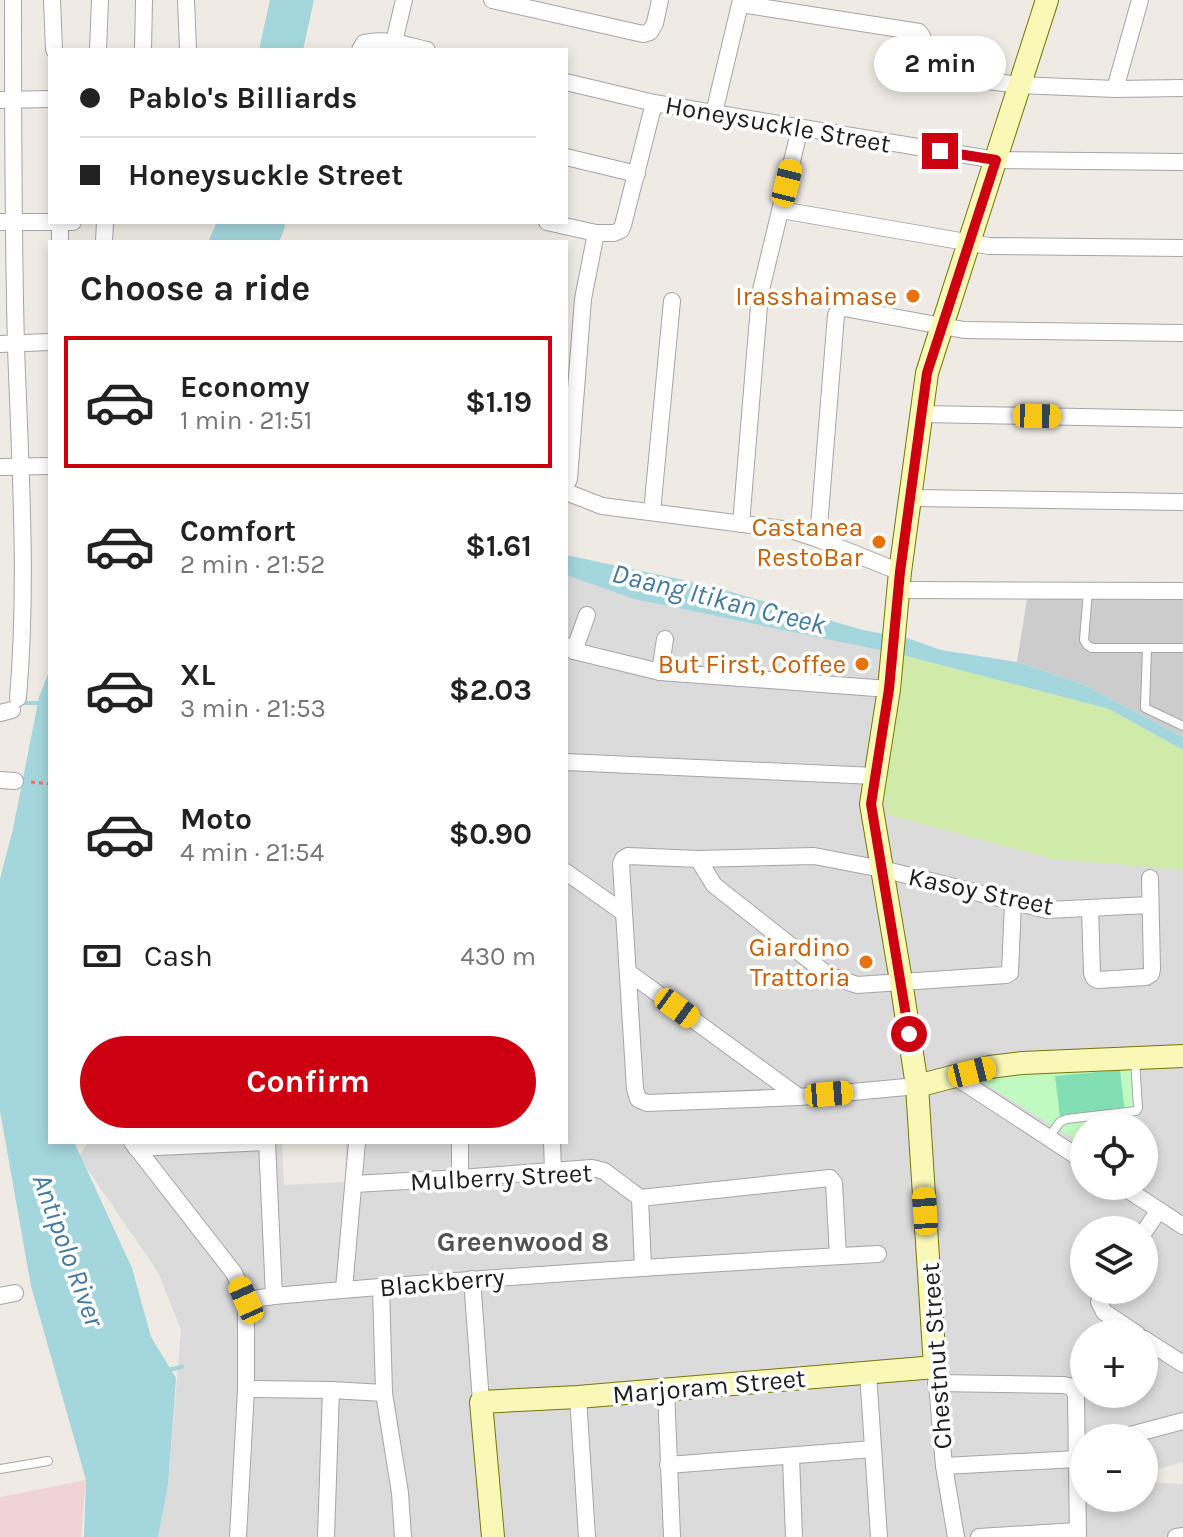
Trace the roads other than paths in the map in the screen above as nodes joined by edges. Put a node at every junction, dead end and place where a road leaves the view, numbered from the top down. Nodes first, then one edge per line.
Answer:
1 (13, 0) edge
2 (52, 0) edge
3 (100, 0) edge
4 (144, 0) edge
5 (186, 0) edge
6 (404, 0) edge
7 (492, 0) edge
8 (660, 0) edge
9 (1047, 0) edge
10 (1140, 0) edge
11 (741, 2) edge
12 (394, 42) junction
13 (54, 48) edge
14 (98, 48) edge
15 (143, 48) edge
16 (188, 48) edge
17 (361, 48) edge
18 (419, 48) edge
19 (568, 82) edge
20 (1019, 85) junction
21 (1183, 88) edge
22 (1115, 89) junction
23 (48, 99) edge
24 (6, 100) edge
25 (654, 103) junction
26 (714, 113) junction
27 (800, 128) junction
28 (568, 157) edge
29 (996, 160) junction
30 (1183, 162) edge
31 (637, 174) junction
32 (781, 210) junction
33 (7, 222) edge
34 (48, 222) edge
35 (556, 224) edge
36 (596, 233) junction
37 (969, 244) junction
38 (1183, 248) edge
39 (672, 301) dead end
40 (941, 326) junction
41 (1183, 333) edge
42 (48, 342) edge
43 (8, 344) edge
44 (921, 414) junction
45 (1183, 419) edge
46 (48, 466) edge
47 (0, 467) edge
48 (21, 467) junction
49 (568, 481) edge
50 (568, 493) edge
51 (910, 498) junction
52 (1183, 502) edge
53 (652, 512) junction
54 (741, 524) junction
55 (818, 539) junction
56 (899, 581) junction
57 (1088, 591) junction
58 (1183, 591) edge
59 (587, 615) dead end
60 (665, 639) dead end
61 (570, 648) edge
62 (1147, 648) junction
63 (1183, 648) edge
64 (660, 672) junction
65 (889, 689) junction
66 (10, 707) edge
67 (1183, 726) edge
68 (568, 762) edge
69 (875, 776) junction
70 (698, 859) junction
71 (882, 869) junction
72 (568, 873) edge
73 (1150, 878) dead end
74 (1013, 902) junction
75 (1150, 905) junction
76 (1090, 908) junction
77 (624, 913) junction
78 (628, 972) junction
79 (901, 981) junction
80 (1183, 1056) edge
81 (1135, 1059) junction
82 (954, 1076) junction
83 (917, 1086) junction
84 (799, 1097) junction
85 (1048, 1138) junction
86 (178, 1144) edge
87 (267, 1144) edge
88 (357, 1144) edge
89 (460, 1144) edge
90 (552, 1144) edge
91 (134, 1145) edge
92 (1070, 1152) edge
93 (553, 1171) junction
94 (460, 1178) junction
95 (354, 1184) junction
96 (640, 1198) junction
97 (1144, 1200) edge
98 (1159, 1210) junction
99 (1155, 1216) edge
100 (1183, 1226) edge
101 (878, 1254) dead end
102 (838, 1256) junction
103 (643, 1267) junction
104 (472, 1279) junction
105 (381, 1288) junction
106 (344, 1289) junction
107 (274, 1296) junction
108 (246, 1300) junction
109 (1100, 1304) edge
110 (1116, 1320) edge
111 (1158, 1348) edge
112 (1183, 1364) edge
113 (868, 1373) junction
114 (936, 1375) junction
115 (246, 1389) junction
116 (331, 1390) junction
117 (666, 1390) junction
118 (384, 1393) junction
119 (578, 1397) junction
120 (481, 1402) junction
121 (1183, 1421) edge
122 (1078, 1424) edge
123 (1158, 1428) edge
124 (873, 1449) junction
125 (1070, 1453) edge
126 (791, 1457) junction
127 (48, 1461) dead end
128 (668, 1465) junction
129 (944, 1466) junction
130 (0, 1469) edge
131 (1078, 1512) edge
132 (1077, 1534) edge
133 (1183, 1536) edge
134 (238, 1537) edge
135 (326, 1537) edge
136 (403, 1537) edge
137 (493, 1537) edge
138 (587, 1537) edge
139 (672, 1537) edge
140 (794, 1537) edge
141 (879, 1537) edge
142 (956, 1537) edge
143 (979, 1537) edge
144 (1176, 1537) edge

1 - 24 street
2 - 13 street
3 - 14 street
4 - 15 street
5 - 16 street
6 - 12 street
7 - 8 street
9 - 20 street, Chestnut Street
10 - 22 street
11 - 20 street
11 - 26 street
12 - 17 street
12 - 18 street
19 - 25 street, Honeysuckle Street
20 - 22 street
20 - 29 street, Chestnut Street
21 - 22 street
23 - 24 street
24 - 33 street
25 - 26 street, Honeysuckle Street
25 - 31 street
26 - 27 street, Honeysuckle Street
27 - 29 street, Honeysuckle Street
27 - 32 street
28 - 31 street
29 - 30 street, Honeysuckle Street
29 - 37 street, Chestnut Street
31 - 36 street
32 - 37 street
32 - 54 street
33 - 34 street
33 - 43 street
35 - 36 street
36 - 49 street
37 - 38 street
37 - 40 street, Chestnut Street
39 - 53 street
40 - 41 street
40 - 44 street, Chestnut Street
40 - 55 street
42 - 43 street
43 - 48 street
44 - 45 street
44 - 51 street, Chestnut Street
46 - 48 street
47 - 48 street
48 - 66 street
50 - 53 street
51 - 52 street
51 - 56 street, Chestnut Street
53 - 54 street
54 - 55 street
55 - 56 street
56 - 57 street
56 - 65 street, Chestnut Street
57 - 58 street
57 - 62 lane
59 - 61 street
60 - 64 street
61 - 64 street
62 - 63 lane
62 - 67 lane
64 - 65 street
65 - 69 street, Chestnut Street
68 - 69 street
69 - 71 street, Chestnut Street
70 - 71 street, Kasoy Street
70 - 77 street, Kasoy Street
70 - 79 street
71 - 74 street, Kasoy Street
71 - 79 street, Chestnut Street
72 - 77 street
73 - 75 street
74 - 76 street, Kasoy Street
74 - 79 street
75 - 76 street, Kasoy Street
75 - 76 street
77 - 78 street
78 - 84 street
78 - 84 street
79 - 83 street, Chestnut Street
80 - 81 street
81 - 82 street
81 - 85 lane
82 - 83 street
82 - 85 street
83 - 84 street
83 - 114 street, Chestnut Street
85 - 92 street
86 - 91 street
87 - 107 street
88 - 95 street
89 - 94 street
90 - 93 street
91 - 108 street
93 - 94 street, Mulberry Street
93 - 96 street, Mulberry Street
94 - 95 street, Mulberry Street
95 - 106 street
96 - 102 street
96 - 103 street
97 - 98 street
98 - 99 street
98 - 100 street
101 - 102 street, Blackberry
102 - 103 street, Blackberry
103 - 104 street, Blackberry
104 - 105 street, Blackberry
104 - 120 street
105 - 106 street, Blackberry
105 - 118 street
106 - 107 street, Blackberry
107 - 108 street, Blackberry
108 - 115 street
109 - 110 street
111 - 112 street
113 - 114 street, Marjoram Street
113 - 117 street, Marjoram Street
113 - 124 street
114 - 122 street
114 - 129 street, Chestnut Street
115 - 116 street
115 - 134 street
116 - 118 street
116 - 135 street
117 - 119 street, Marjoram Street
117 - 128 street
118 - 136 street
119 - 120 street, Marjoram Street
119 - 138 street
120 - 137 street
121 - 123 street
124 - 126 street
124 - 141 street
125 - 129 street
126 - 128 street
126 - 140 street
127 - 130 lane
128 - 139 street
129 - 142 street, Chestnut Street
131 - 132 street
132 - 143 street
133 - 144 street

